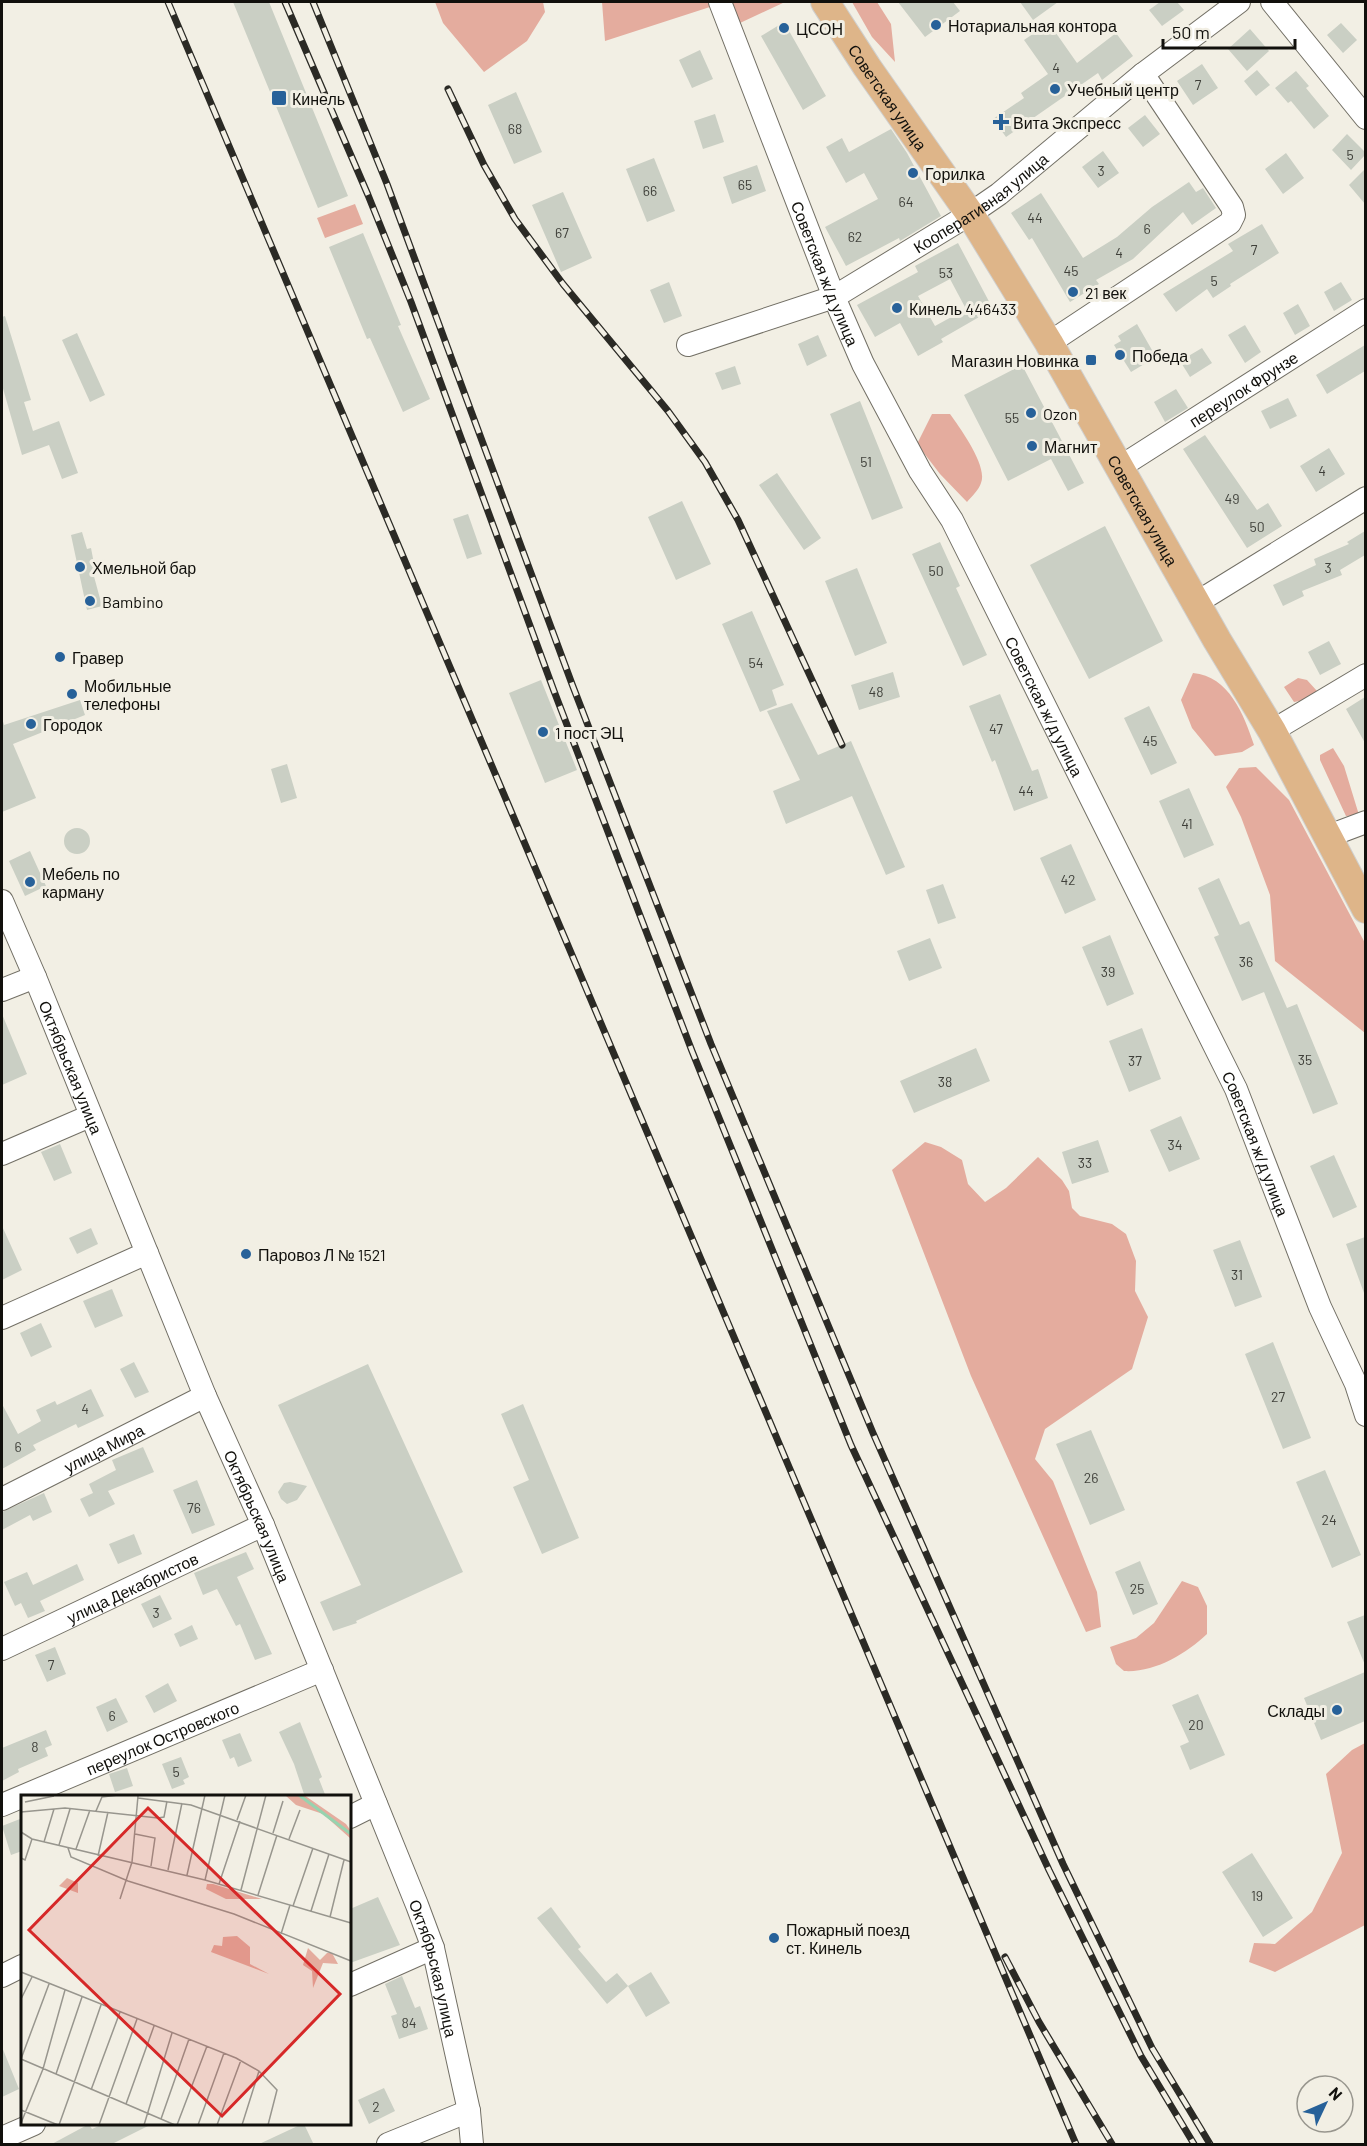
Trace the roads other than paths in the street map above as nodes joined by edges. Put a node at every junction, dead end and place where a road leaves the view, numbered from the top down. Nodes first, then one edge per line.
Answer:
1 (720, 2) edge
2 (825, 2) edge
3 (1239, 2) edge
4 (1272, 2) edge
5 (1143, 74) junction
6 (1365, 118) edge
7 (970, 214) junction
8 (834, 297) junction
9 (1365, 310) edge
10 (1049, 342) junction
11 (688, 345) dead end
12 (1120, 467) junction
13 (1365, 498) edge
14 (1196, 603) junction
15 (1365, 675) edge
16 (1272, 731) junction
17 (1365, 822) edge
18 (1326, 837) junction
19 (2, 901) edge
20 (1365, 909) edge
21 (35, 977) junction
22 (2, 990) edge
23 (90, 1116) junction
24 (2, 1155) edge
25 (147, 1253) junction
26 (2, 1318) edge
27 (205, 1396) junction
28 (1365, 1414) edge
29 (2, 1499) edge
30 (263, 1525) junction
31 (2, 1649) edge
32 (322, 1670) junction
33 (26, 1795) edge
34 (21, 1797) edge
35 (376, 1804) junction
36 (2, 1805) edge
37 (351, 1816) edge
38 (433, 1948) junction
39 (21, 1966) edge
40 (2, 1976) edge
41 (351, 1985) edge
42 (470, 2111) junction
43 (32, 2125) edge
44 (2, 2138) edge
45 (387, 2145) edge
46 (472, 2145) edge

1 - 8 street, Советская ж/д улица
2 - 7 main road, Советская улица
3 - 5 street, Кооперативная улица
4 - 6 street
5 - 7 street, Кооперативная улица
5 - 10 street
7 - 8 street, Кооперативная улица
7 - 10 main road, Советская улица
8 - 11 street, Кооперативная улица
8 - 28 street, Советская ж/д улица
9 - 12 street, переулок Фрунзе
10 - 12 main road, Советская улица
12 - 14 main road, Советская улица
13 - 14 street
14 - 16 main road, Советская улица
15 - 16 street
16 - 18 main road, Советская улица
17 - 18 street
18 - 20 main road, Советская улица
19 - 21 street, Октябрьская улица
21 - 22 street
21 - 23 street, Октябрьская улица
23 - 24 street
23 - 25 street, Октябрьская улица
25 - 26 street
25 - 27 street, Октябрьская улица
27 - 29 street, улица Мира
27 - 30 street, Октябрьская улица
30 - 31 street, улица Декабристов
30 - 32 street, Октябрьская улица
32 - 33 street, переулок Островского
32 - 35 street, Октябрьская улица
34 - 36 street, переулок Островского
35 - 37 street
35 - 38 street, Октябрьская улица
38 - 41 street
38 - 42 street, Октябрьская улица
39 - 40 street
42 - 45 street
42 - 46 street, Октябрьская улица
43 - 44 street

